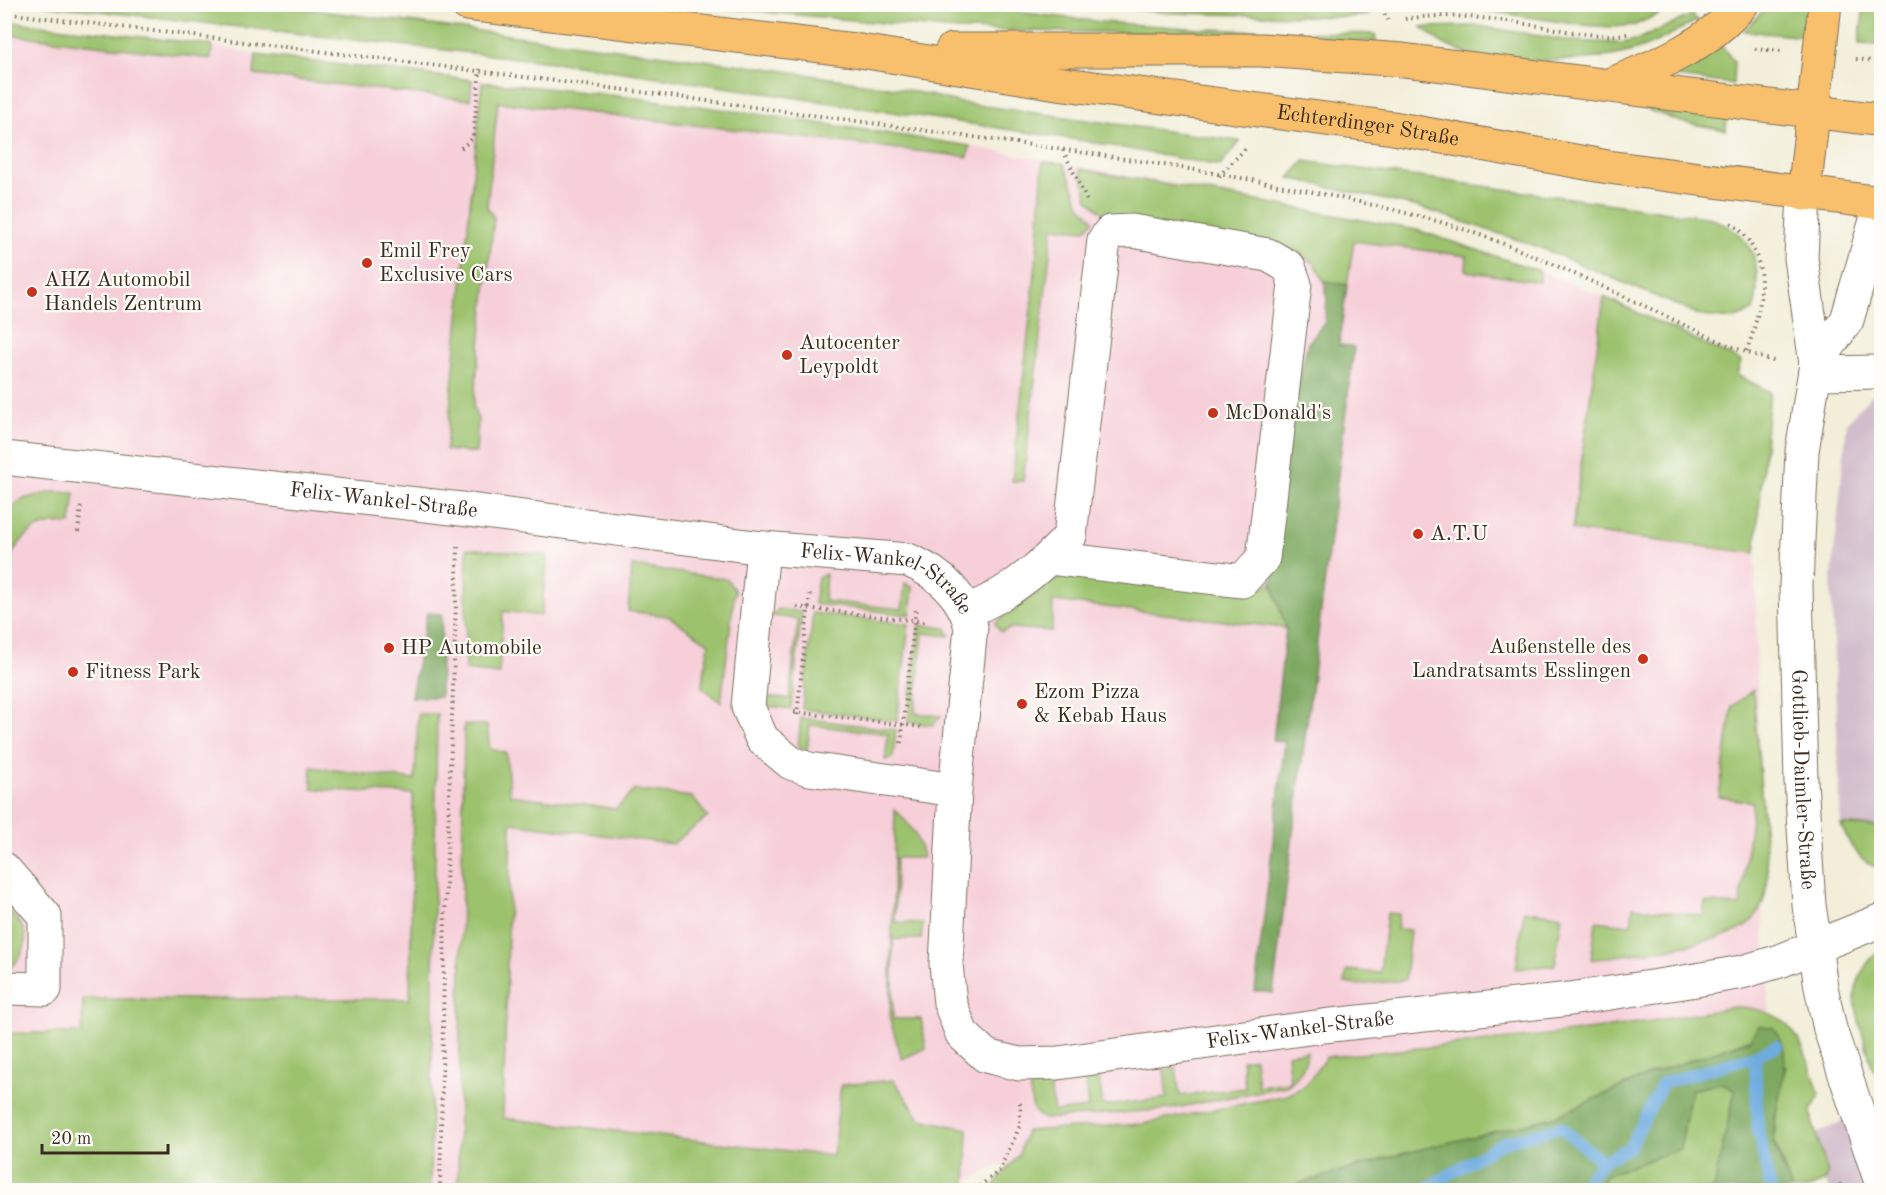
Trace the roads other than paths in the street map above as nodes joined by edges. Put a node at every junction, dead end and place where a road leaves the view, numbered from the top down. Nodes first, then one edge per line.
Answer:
1 (467, 4) edge
2 (1742, 4) edge
3 (1825, 4) edge
4 (854, 50) junction
5 (1608, 85) junction
6 (1815, 113) junction
7 (1881, 120) edge
8 (1804, 194) junction
9 (1881, 198) edge
10 (1881, 203) edge
11 (1815, 369) junction
12 (1881, 372) edge
13 (4, 458) edge
14 (763, 548) junction
15 (1050, 558) junction
16 (969, 619) junction
17 (955, 790) junction
18 (4, 869) edge
19 (1881, 920) edge
20 (1815, 949) junction
21 (4, 988) edge
22 (1881, 1185) edge

1 - 4 main road, Echterdinger Straße
2 - 5 main road
3 - 6 main road
4 - 5 main road, Echterdinger Straße
4 - 8 main road, Echterdinger Straße
5 - 6 main road, Echterdinger Straße
6 - 7 main road, Echterdinger Straße
6 - 8 main road
8 - 10 main road, Echterdinger Straße
8 - 11 street, Gottlieb-Daimler-Straße
9 - 10 main road
10 - 11 street, Gottlieb-Daimler-Straße
11 - 12 street
11 - 20 street, Gottlieb-Daimler-Straße
13 - 14 street, Felix-Wankel-Straße
14 - 16 street, Felix-Wankel-Straße
14 - 17 street, Felix-Wankel-Straße
15 - 15 street
15 - 16 street
16 - 17 street, Felix-Wankel-Straße
17 - 20 street, Felix-Wankel-Straße
18 - 21 street
19 - 20 street, Felix-Wankel-Straße
20 - 22 street, Gottlieb-Daimler-Straße

